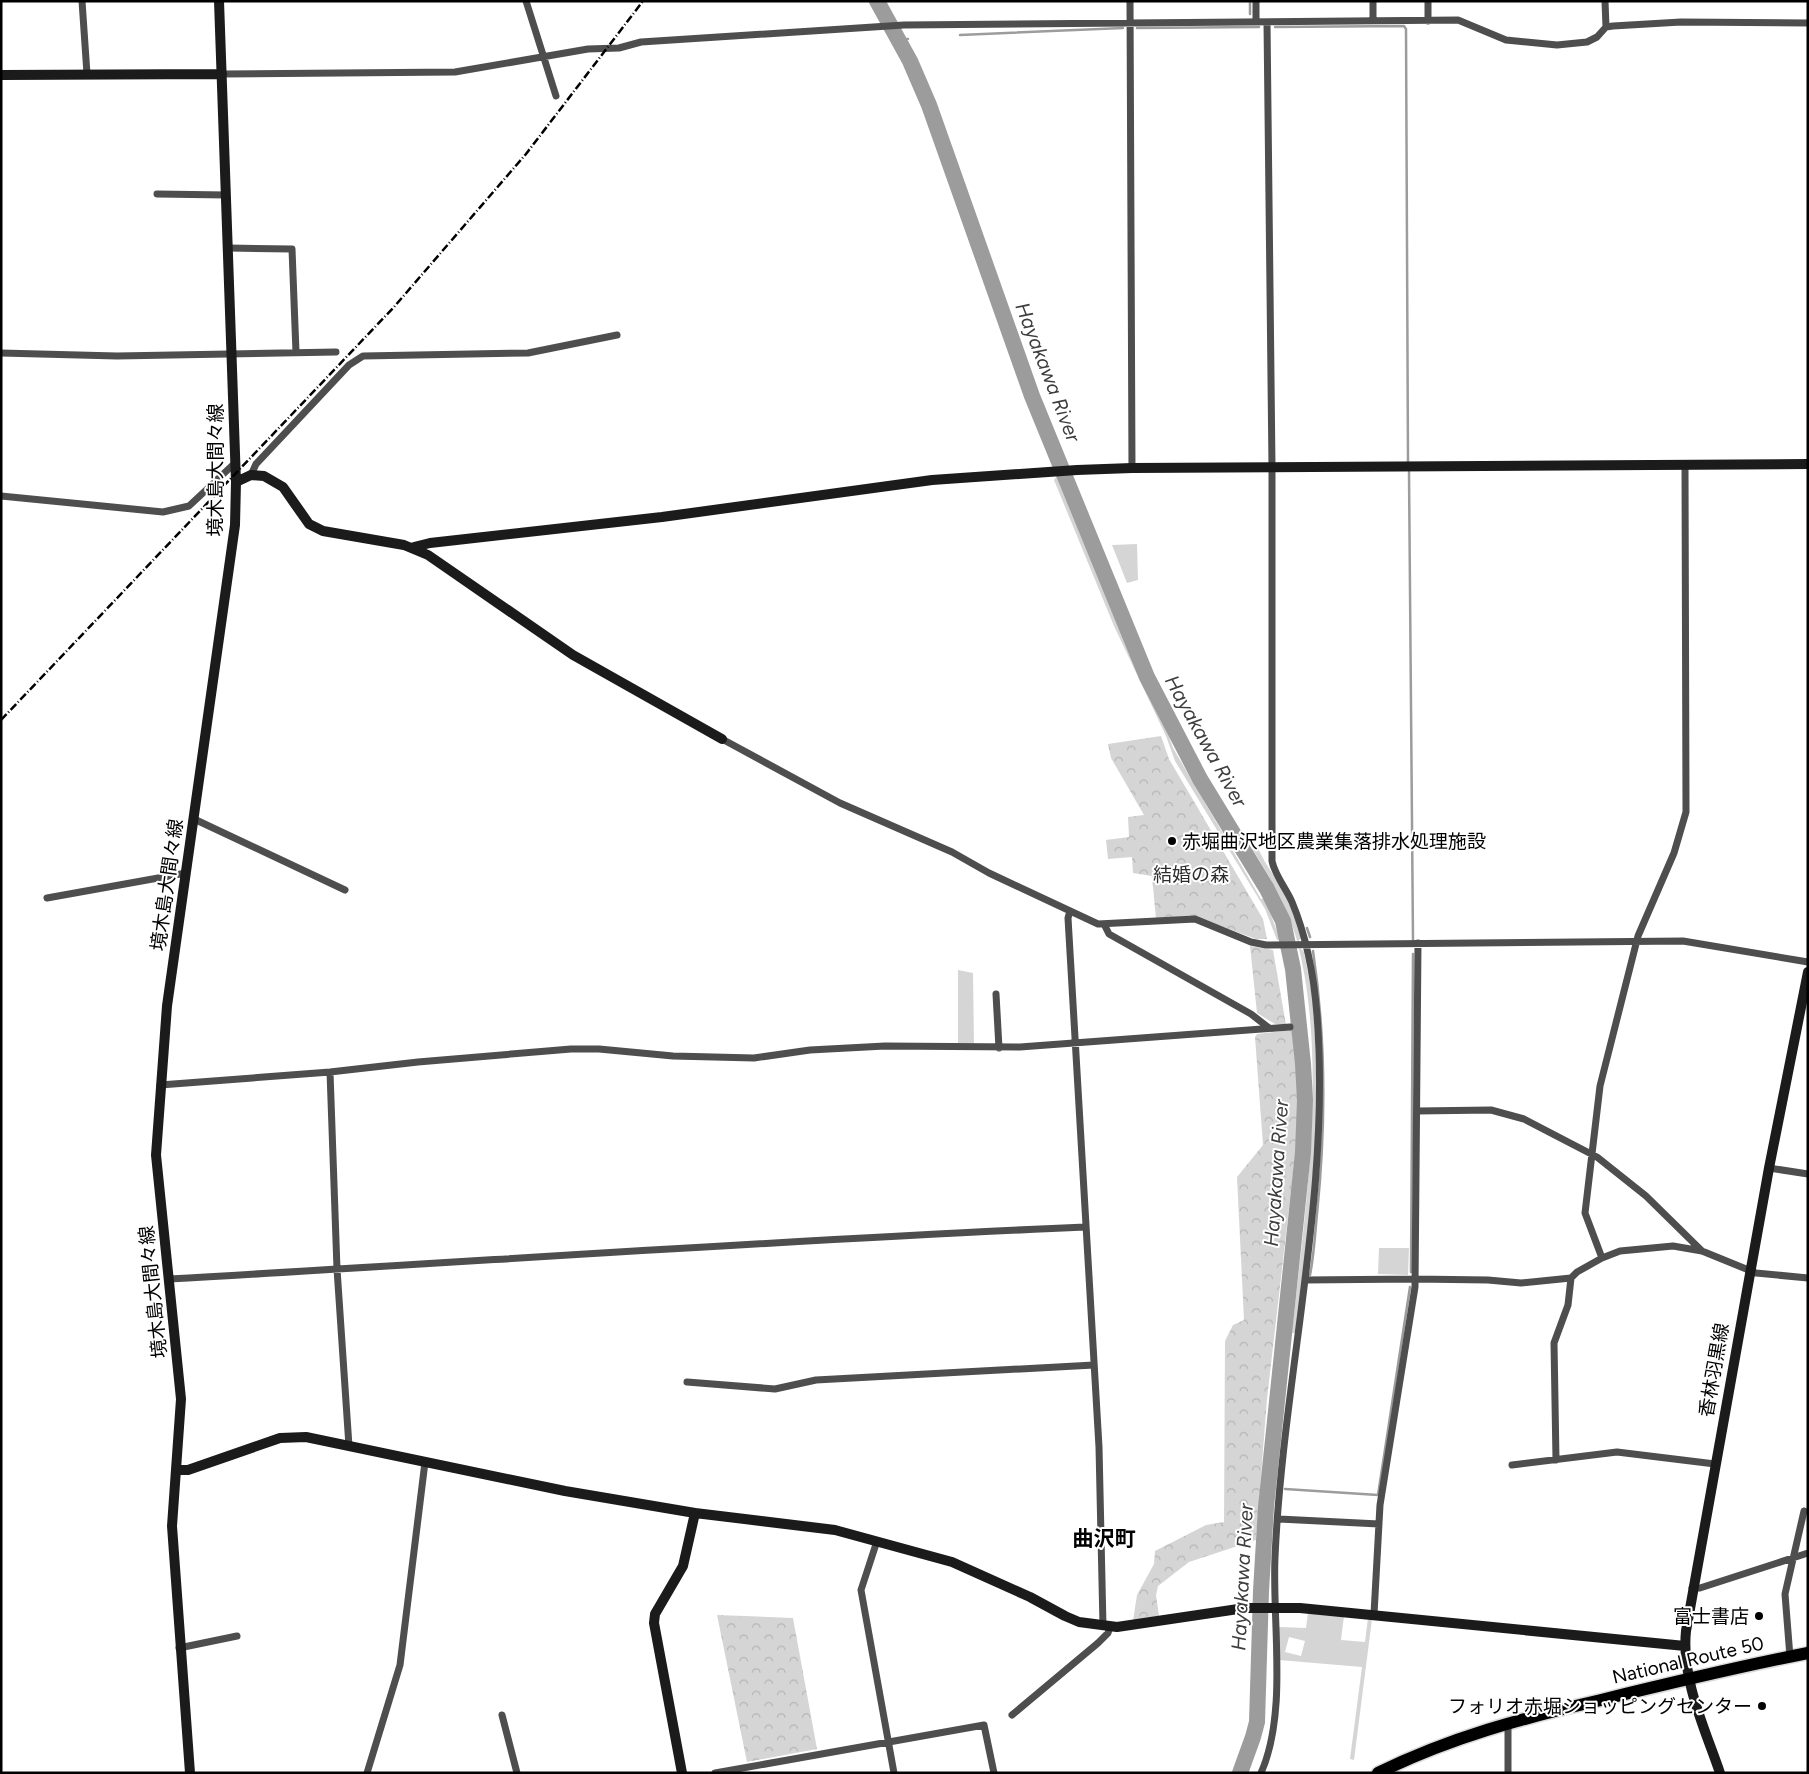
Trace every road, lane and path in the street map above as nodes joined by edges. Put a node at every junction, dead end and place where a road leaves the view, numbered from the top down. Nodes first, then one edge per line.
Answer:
1 (82, 1) edge
2 (219, 1) edge
3 (526, 1) edge
4 (1130, 1) edge
5 (1256, 1) edge
6 (1373, 1) edge
7 (1428, 1) edge
8 (1605, 1) edge
9 (1373, 21) junction
10 (1428, 21) junction
11 (1256, 22) junction
12 (1267, 22) junction
13 (1808, 23) edge
14 (1130, 24) junction
15 (1606, 27) junction
16 (544, 56) junction
17 (87, 74) junction
18 (222, 74) junction
19 (1, 75) edge
20 (556, 96) dead end
21 (157, 194) dead end
22 (226, 195) junction
23 (228, 248) junction
24 (617, 335) dead end
25 (296, 352) junction
26 (336, 352) dead end
27 (1, 353) edge
28 (232, 353) junction
29 (235, 463) junction
30 (1808, 464) edge
31 (1685, 465) junction
32 (1272, 467) junction
33 (1132, 468) junction
34 (251, 475) junction
35 (236, 482) junction
36 (1, 496) edge
37 (414, 547) junction
38 (722, 739) joint
39 (194, 819) junction
40 (186, 873) junction
41 (345, 890) dead end
42 (47, 898) dead end
43 (1070, 911) junction
44 (1105, 926) junction
45 (1636, 942) junction
46 (1304, 944) junction
47 (1418, 944) junction
48 (1808, 962) edge
49 (1808, 972) edge
50 (996, 994) dead end
51 (1290, 1027) dead end
52 (1269, 1028) junction
53 (1076, 1042) junction
54 (999, 1048) junction
55 (330, 1072) junction
56 (160, 1085) junction
57 (1417, 1111) junction
58 (1591, 1153) junction
59 (1769, 1168) junction
60 (1808, 1174) edge
61 (1085, 1227) junction
62 (1702, 1251) junction
63 (1602, 1258) junction
64 (336, 1270) junction
65 (1750, 1271) junction
66 (1571, 1278) junction
67 (1808, 1278) edge
68 (169, 1279) junction
69 (1415, 1279) junction
70 (1305, 1280) junction
71 (1094, 1365) junction
72 (688, 1382) dead end
73 (349, 1446) junction
74 (1556, 1460) junction
75 (425, 1462) junction
76 (1512, 1464) dead end
77 (1715, 1464) junction
78 (176, 1470) junction
79 (1804, 1512) dead end
80 (695, 1513) junction
81 (1279, 1519) junction
82 (1379, 1524) junction
83 (877, 1541) junction
84 (1808, 1553) edge
85 (1792, 1558) junction
86 (1692, 1588) junction
87 (1274, 1608) junction
88 (1374, 1614) junction
89 (1106, 1627) junction
90 (237, 1636) dead end
91 (1685, 1646) junction
92 (179, 1648) junction
93 (1808, 1653) edge
94 (1790, 1657) junction
95 (1690, 1678) junction
96 (502, 1715) dead end
97 (1012, 1715) dead end
98 (1508, 1722) junction
99 (889, 1741) junction
100 (1398, 1768) edge
101 (190, 1773) edge
102 (367, 1773) edge
103 (517, 1773) edge
104 (682, 1773) edge
105 (715, 1773) edge
106 (894, 1773) edge
107 (994, 1773) edge
108 (1261, 1773) edge
109 (1378, 1773) edge
110 (1508, 1773) edge
111 (1720, 1773) edge

1 - 17 street
2 - 18 street, 境木島大間々線
3 - 16 street
4 - 14 street
5 - 11 street
6 - 9 street
7 - 10 street
8 - 15 street
9 - 10 street
9 - 12 street
10 - 15 street
11 - 12 street
11 - 14 street
12 - 32 street
13 - 15 street
14 - 16 street
14 - 33 street
16 - 18 street
16 - 20 street
17 - 18 street
17 - 19 street
18 - 22 street, 境木島大間々線
21 - 22 street
22 - 23 street, 境木島大間々線
23 - 25 street
23 - 28 street, 境木島大間々線
24 - 34 street
25 - 26 street
25 - 28 street
27 - 28 street
28 - 29 street, 境木島大間々線
29 - 35 street, 境木島大間々線
29 - 36 street
30 - 31 street
31 - 32 street
31 - 45 street
32 - 33 street
32 - 46 street
33 - 37 street
34 - 35 street
34 - 37 street
35 - 39 street, 境木島大間々線
37 - 38 street
38 - 43 street
39 - 40 street, 境木島大間々線
39 - 41 street
40 - 42 street
40 - 56 street, 境木島大間々線
43 - 44 street
43 - 53 street
44 - 46 street
44 - 52 street
45 - 47 street
45 - 48 street
45 - 58 street
46 - 47 street
46 - 70 street
47 - 57 street
49 - 59 street, 香林羽黒線
50 - 54 street
51 - 52 street
52 - 53 street
53 - 54 street
53 - 61 street
54 - 55 street
55 - 56 street
55 - 64 street
56 - 68 street, 境木島大間々線
57 - 58 street
57 - 69 street
58 - 62 street
58 - 63 street
59 - 60 street
59 - 65 street, 香林羽黒線
61 - 64 street
61 - 71 street
62 - 63 street
62 - 65 street
63 - 66 street
64 - 68 street
64 - 73 street
65 - 67 street
65 - 77 street, 香林羽黒線
66 - 69 street
66 - 74 street
68 - 78 street, 境木島大間々線
69 - 70 street
69 - 82 street
70 - 81 street
71 - 72 street
71 - 89 street
73 - 75 street
73 - 78 street
74 - 76 street
74 - 77 street
75 - 80 street
75 - 102 street
77 - 86 street, 香林羽黒線
78 - 92 street, 境木島大間々線
79 - 85 street
80 - 83 street
80 - 104 street
81 - 82 street
81 - 87 street
82 - 88 street
83 - 89 street
83 - 99 street
84 - 85 street
85 - 86 street
85 - 94 street
86 - 91 street, 香林羽黒線
87 - 88 street
87 - 89 street
87 - 108 street
88 - 91 street
89 - 97 street
90 - 92 street
91 - 95 street, 香林羽黒線
92 - 101 street, 境木島大間々線
93 - 94 highway, National Route 50
94 - 95 highway, National Route 50
95 - 98 highway, National Route 50
95 - 111 street, 香林羽黒線
96 - 103 street
98 - 100 highway, National Route 50
98 - 110 street
99 - 105 street
99 - 106 street
99 - 107 street
100 - 109 highway, National Route 50

